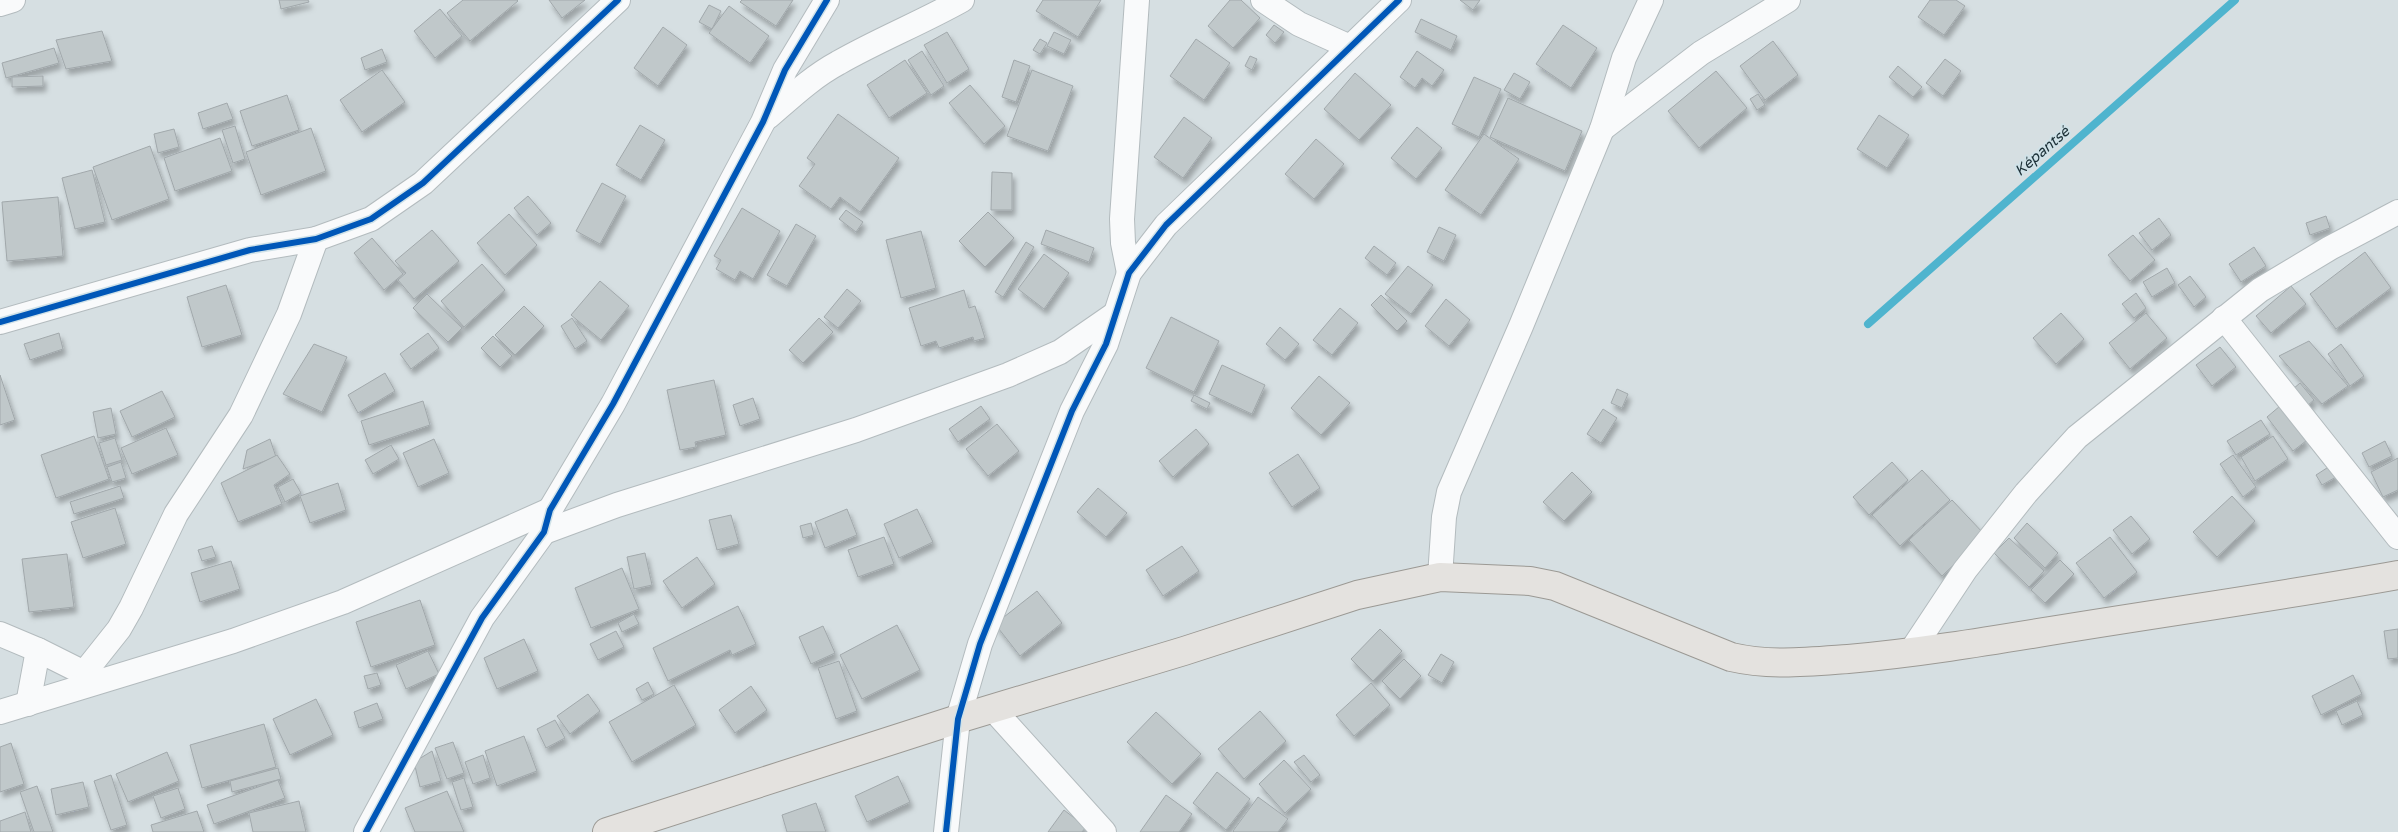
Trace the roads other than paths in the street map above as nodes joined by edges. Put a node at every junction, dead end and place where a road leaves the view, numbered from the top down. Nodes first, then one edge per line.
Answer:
1 (13, 0) edge
2 (618, 0) edge
3 (827, 0) edge
4 (962, 0) edge
5 (1137, 0) edge
6 (1263, 0) edge
7 (1399, 0) edge
8 (1651, 0) edge
9 (1788, 0) edge
10 (0, 4) edge
11 (1350, 47) junction
12 (763, 122) junction
13 (1602, 129) junction
14 (2398, 213) edge
15 (316, 239) junction
16 (1129, 273) junction
17 (0, 307) edge
18 (24, 314) junction
19 (1115, 314) junction
20 (2224, 318) junction
21 (0, 322) edge
22 (547, 521) junction
23 (2398, 537) edge
24 (2398, 575) edge
25 (1440, 577) junction
26 (0, 634) edge
27 (38, 650) junction
28 (1910, 653) junction
29 (91, 677) junction
30 (28, 704) junction
31 (992, 708) junction
32 (0, 712) edge
33 (958, 718) junction
34 (366, 832) edge
35 (607, 832) edge
36 (946, 832) edge
37 (1104, 832) edge

1 - 10 street
2 - 15 street
3 - 12 street
4 - 12 street
5 - 16 street
6 - 11 street
7 - 11 street
8 - 13 street
9 - 13 street
11 - 16 street
12 - 22 street
13 - 25 street
14 - 20 street
15 - 18 street
15 - 29 street
16 - 19 street
17 - 18 street
18 - 21 street
19 - 22 street
19 - 33 street
20 - 23 street
20 - 28 street
22 - 29 street
22 - 34 street
24 - 28 main road
25 - 28 main road
25 - 31 main road
26 - 27 street
27 - 29 street
27 - 30 street
29 - 30 street
30 - 32 street
31 - 33 main road
31 - 37 street
33 - 35 main road
33 - 36 street

